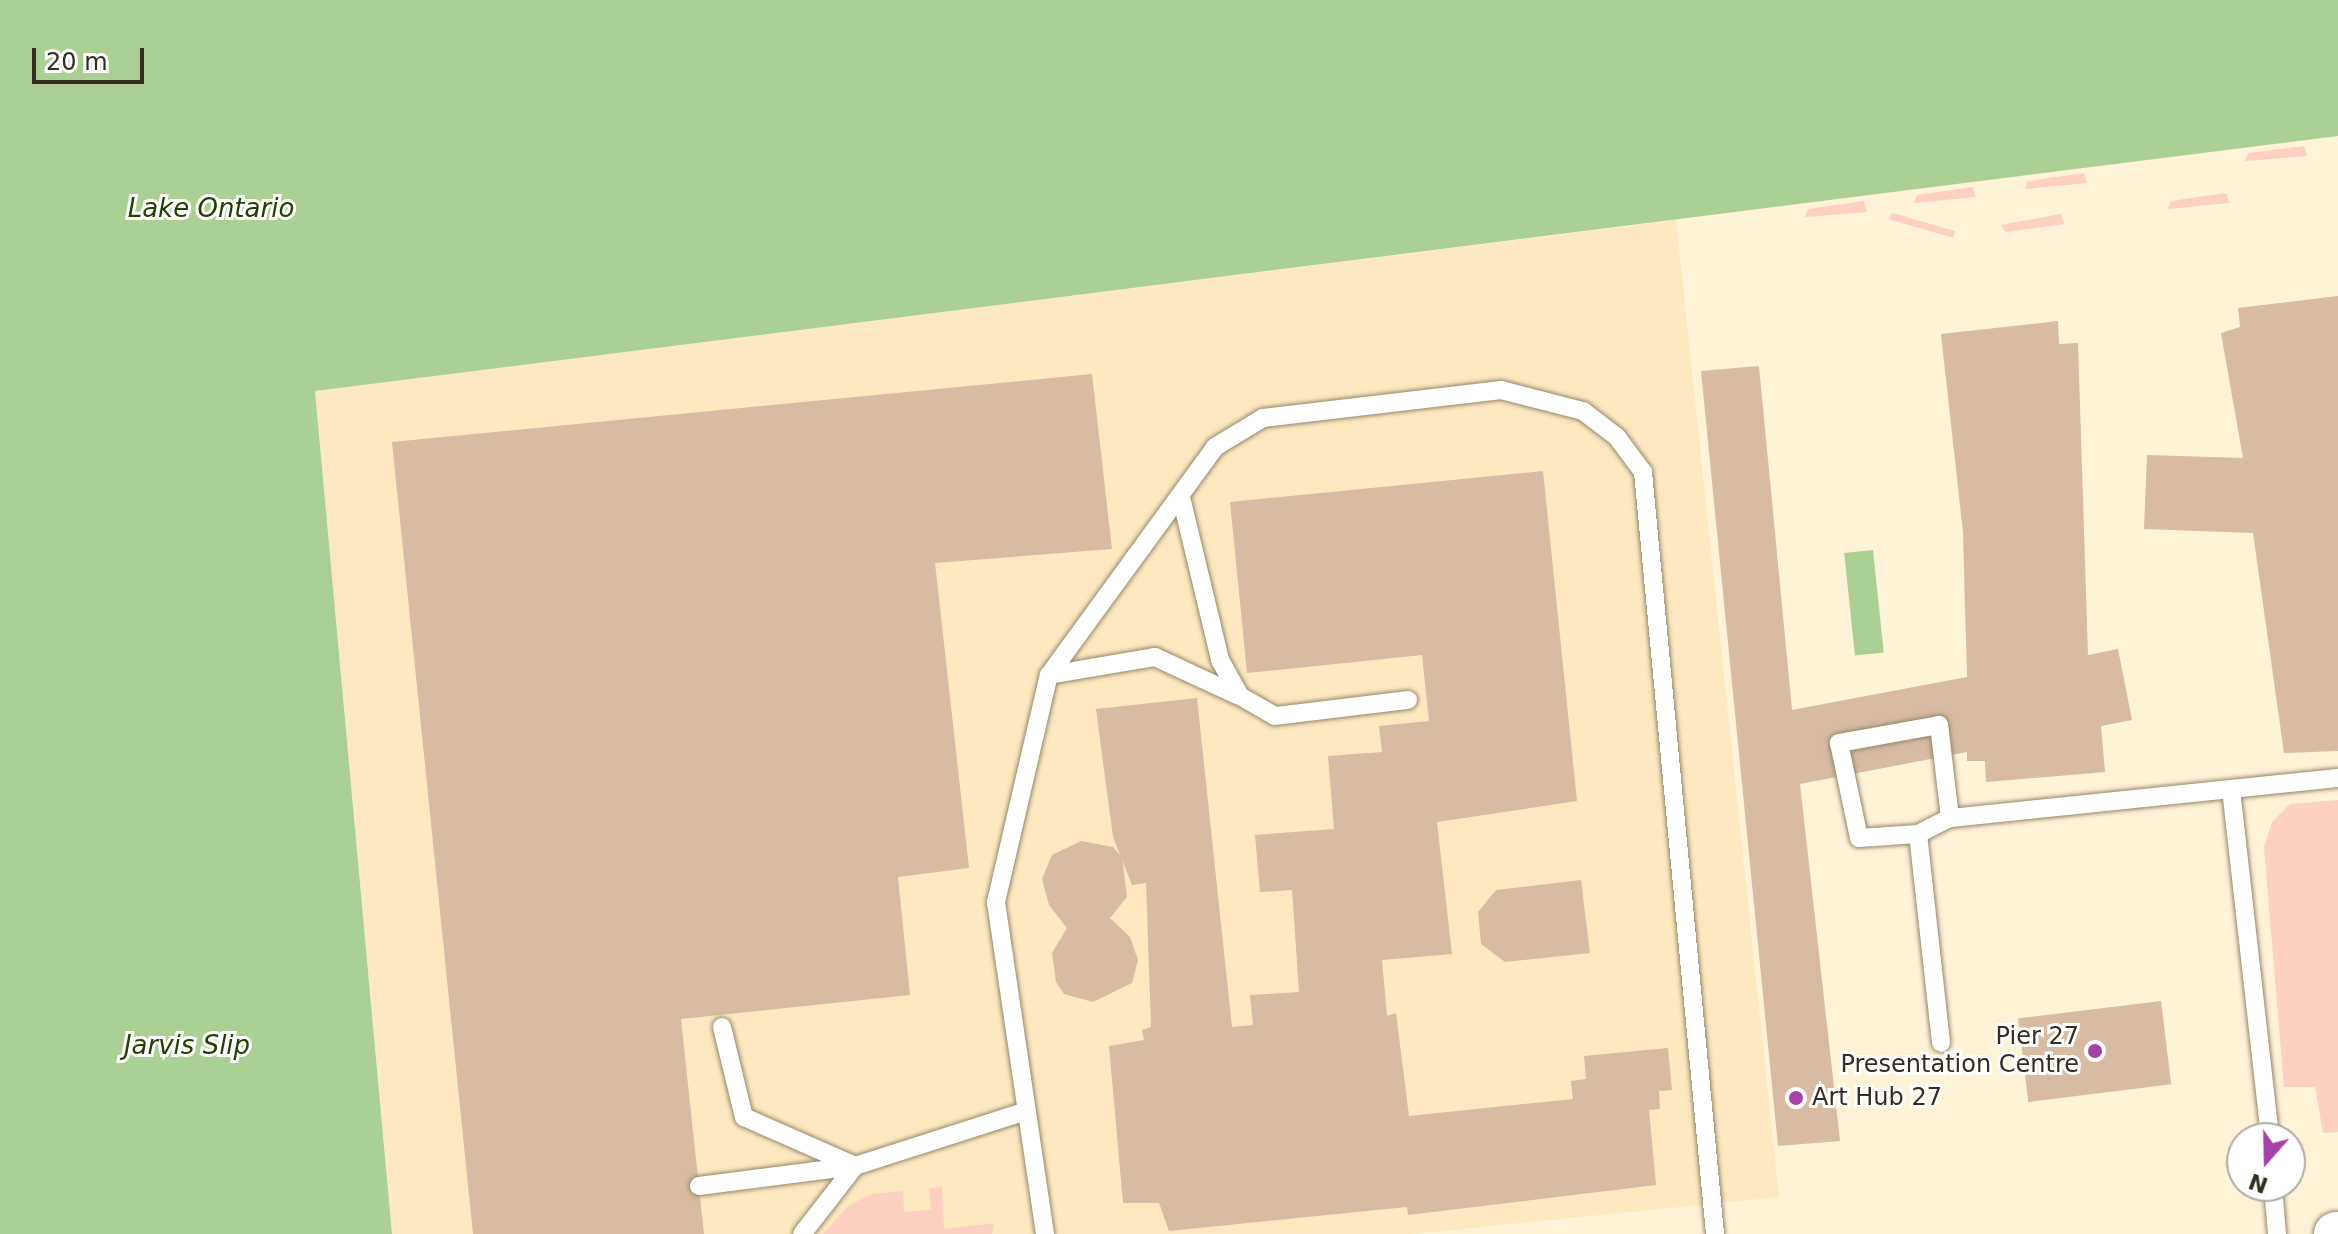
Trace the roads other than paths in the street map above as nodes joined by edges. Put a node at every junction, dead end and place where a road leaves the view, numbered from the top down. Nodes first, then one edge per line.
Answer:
1 (1181, 497) junction
2 (1049, 675) junction
3 (1240, 696) junction
4 (1408, 700) dead end
5 (2338, 778) edge
6 (2231, 789) junction
7 (1950, 818) junction
8 (1918, 834) junction
9 (722, 1027) dead end
10 (1941, 1043) dead end
11 (1026, 1111) junction
12 (2268, 1122) edge
13 (855, 1166) junction
14 (699, 1186) dead end
15 (2274, 1202) edge
16 (802, 1234) edge
17 (1045, 1234) edge
18 (1715, 1234) edge
19 (2277, 1234) edge

1 - 2 lane
1 - 3 lane
1 - 18 lane
2 - 3 lane
2 - 11 lane
3 - 4 lane
5 - 6 lane
6 - 7 lane
6 - 12 lane
7 - 8 lane
7 - 8 lane
8 - 10 lane
9 - 13 lane
11 - 13 lane
11 - 17 lane
13 - 14 lane
13 - 16 lane
15 - 19 lane

